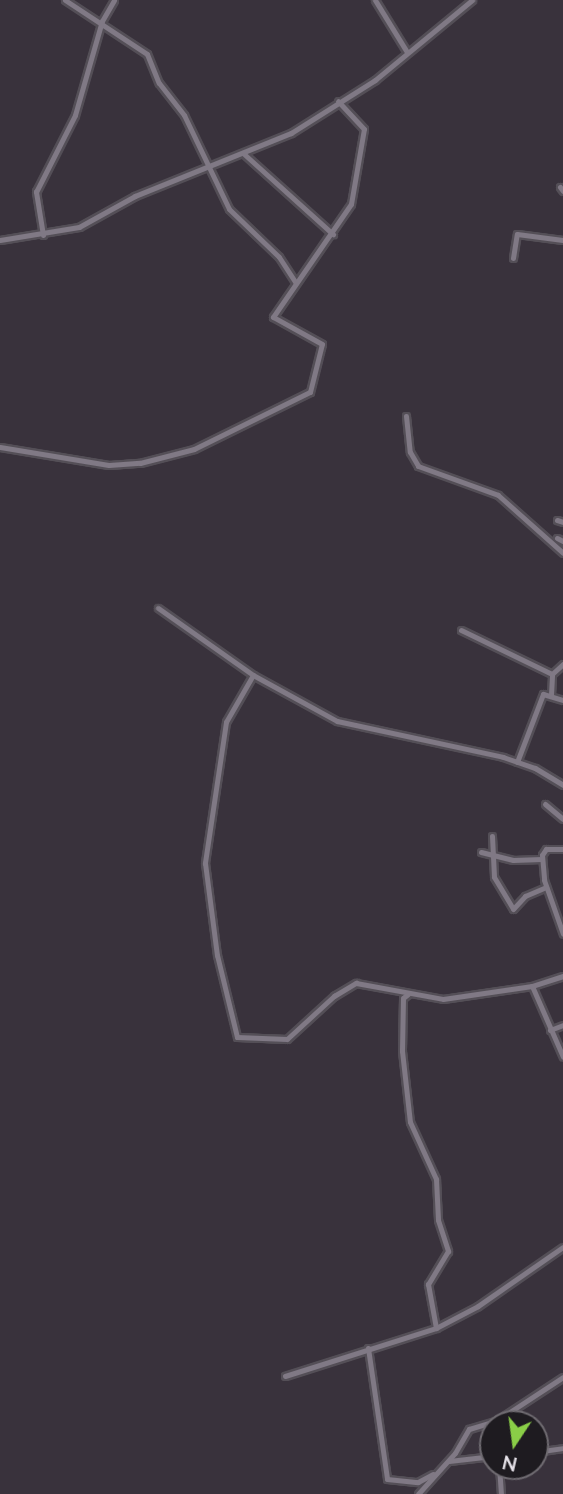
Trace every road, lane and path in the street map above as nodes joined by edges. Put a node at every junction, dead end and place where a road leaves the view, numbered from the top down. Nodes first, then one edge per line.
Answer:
1 (64, 0) edge
2 (114, 0) edge
3 (375, 0) edge
4 (472, 0) edge
5 (102, 21) junction
6 (407, 51) junction
7 (338, 101) junction
8 (244, 154) junction
9 (207, 168) junction
10 (333, 234) junction
11 (43, 235) junction
12 (0, 240) edge
13 (563, 240) edge
14 (513, 258) dead end
15 (295, 282) junction
16 (406, 416) dead end
17 (0, 447) edge
18 (563, 554) edge
19 (158, 608) dead end
20 (461, 629) dead end
21 (563, 664) edge
22 (552, 674) junction
23 (253, 675) junction
24 (551, 695) junction
25 (563, 700) edge
26 (517, 762) junction
27 (563, 785) edge
28 (545, 804) dead end
29 (563, 819) edge
30 (492, 836) dead end
31 (563, 849) edge
32 (481, 852) dead end
33 (491, 855) junction
34 (542, 859) junction
35 (546, 887) junction
36 (563, 934) edge
37 (563, 976) edge
38 (532, 986) junction
39 (408, 995) junction
40 (563, 1025) edge
41 (550, 1030) junction
42 (563, 1057) edge
43 (563, 1247) edge
44 (436, 1328) junction
45 (368, 1348) junction
46 (285, 1376) dead end
47 (563, 1377) edge
48 (479, 1458) edge
49 (449, 1461) junction
50 (435, 1473) junction
51 (418, 1494) edge

1 - 5 street
2 - 5 street
3 - 6 street
4 - 6 street
5 - 9 street
5 - 11 street
6 - 7 street
7 - 8 street
7 - 10 street
8 - 9 street
8 - 10 street
9 - 11 street
9 - 15 street
10 - 15 street
11 - 12 street
13 - 14 street
15 - 17 street
16 - 18 street
19 - 23 street
20 - 22 street
21 - 22 street
22 - 24 street
23 - 26 street
23 - 39 street
24 - 25 street
24 - 26 street
26 - 27 street
28 - 29 street
30 - 33 street
31 - 34 street
32 - 33 street
33 - 34 street
33 - 35 street
34 - 35 street
35 - 36 street
37 - 38 street
38 - 39 street
38 - 41 street
39 - 44 street
40 - 41 street
41 - 42 street
43 - 44 street
44 - 45 street
45 - 46 street
45 - 50 street
47 - 49 street
48 - 49 street
49 - 50 street
50 - 51 street

